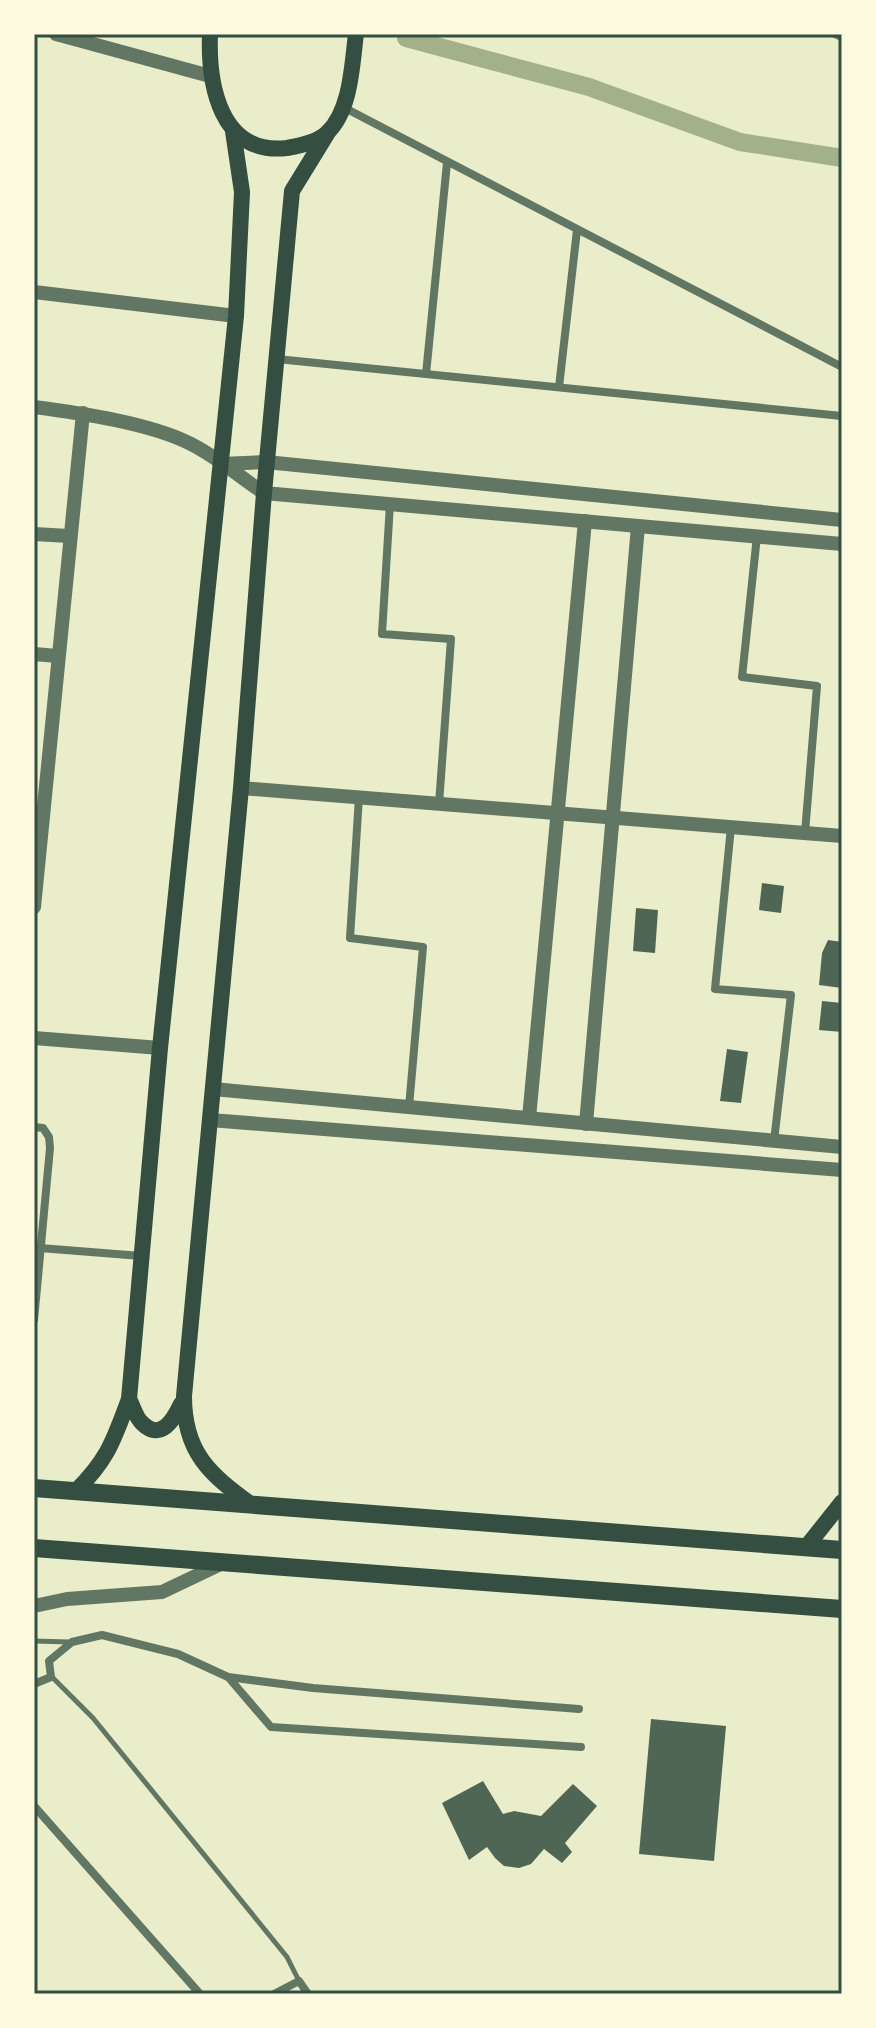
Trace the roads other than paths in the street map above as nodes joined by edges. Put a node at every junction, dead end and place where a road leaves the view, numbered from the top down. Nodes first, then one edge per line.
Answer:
1 (56, 34) edge
2 (210, 34) edge
3 (356, 34) edge
4 (835, 34) edge
5 (842, 37) edge
6 (210, 76) junction
7 (343, 107) junction
8 (233, 131) junction
9 (327, 134) junction
10 (447, 163) junction
11 (577, 230) junction
12 (34, 292) edge
13 (236, 316) junction
14 (276, 359) junction
15 (842, 367) edge
16 (426, 374) junction
17 (559, 387) junction
18 (34, 407) edge
19 (83, 413) junction
20 (842, 416) edge
21 (266, 462) junction
22 (221, 464) junction
23 (264, 493) junction
24 (390, 504) junction
25 (842, 520) edge
26 (585, 521) junction
27 (638, 526) junction
28 (34, 534) edge
29 (69, 536) junction
30 (757, 536) junction
31 (842, 544) edge
32 (34, 654) edge
33 (57, 656) junction
34 (241, 788) junction
35 (40, 791) edge
36 (359, 797) junction
37 (439, 804) junction
38 (557, 813) junction
39 (613, 818) junction
40 (731, 827) junction
41 (805, 833) junction
42 (842, 836) edge
43 (34, 907) edge
44 (34, 1038) edge
45 (160, 1048) junction
46 (213, 1089) junction
47 (409, 1107) junction
48 (529, 1118) junction
49 (210, 1120) junction
50 (586, 1124) junction
51 (34, 1127) edge
52 (774, 1141) junction
53 (842, 1147) edge
54 (842, 1170) edge
55 (40, 1248) junction
56 (142, 1257) junction
57 (34, 1320) edge
58 (184, 1396) junction
59 (129, 1399) junction
60 (34, 1488) edge
61 (75, 1492) junction
62 (842, 1502) edge
63 (252, 1505) junction
64 (807, 1546) junction
65 (34, 1548) edge
66 (842, 1550) edge
67 (225, 1562) junction
68 (34, 1606) edge
69 (842, 1609) edge
70 (34, 1641) edge
71 (72, 1642) junction
72 (51, 1677) junction
73 (228, 1677) junction
74 (34, 1684) edge
75 (579, 1709) dead end
76 (581, 1747) dead end
77 (34, 1806) edge
78 (299, 1981) junction
79 (200, 1994) edge
80 (274, 1994) edge
81 (308, 1994) edge

1 - 6 street
2 - 6 main road
3 - 7 main road
4 - 5 street
6 - 8 main road
7 - 9 main road
7 - 10 street
8 - 9 main road
8 - 13 main road
9 - 14 main road
10 - 11 street
10 - 16 street
11 - 15 street
11 - 17 street
12 - 13 street
13 - 22 main road
14 - 16 street
14 - 21 main road
16 - 17 street
17 - 20 street
18 - 19 street
19 - 22 street
19 - 29 street
21 - 22 street
21 - 23 main road
21 - 25 street
22 - 23 street
22 - 45 main road
23 - 24 street
23 - 34 main road
24 - 26 street
24 - 37 street
26 - 27 street
26 - 38 street
27 - 30 street
27 - 39 street
28 - 29 street
29 - 33 street
30 - 31 street
30 - 41 street
32 - 33 street
33 - 35 street
34 - 36 street
34 - 46 main road
35 - 43 street
36 - 37 street
36 - 47 street
37 - 38 street
38 - 39 street
38 - 48 street
39 - 40 street
39 - 50 street
40 - 41 street
40 - 52 street
41 - 42 street
44 - 45 street
45 - 56 main road
46 - 47 street
46 - 49 main road
47 - 48 street
48 - 50 street
49 - 54 street
49 - 58 main road
50 - 52 street
51 - 55 street
52 - 53 street
55 - 56 street
55 - 57 street
56 - 59 main road
58 - 59 main road
58 - 63 main road
59 - 61 main road
60 - 61 highway
61 - 63 highway
62 - 64 main road
63 - 64 highway
64 - 66 highway
65 - 67 highway
67 - 68 street
67 - 69 highway
70 - 71 lane
71 - 72 street
71 - 73 street
72 - 74 street
72 - 78 lane
73 - 75 street
73 - 76 street
77 - 79 street
78 - 80 street
78 - 81 street

